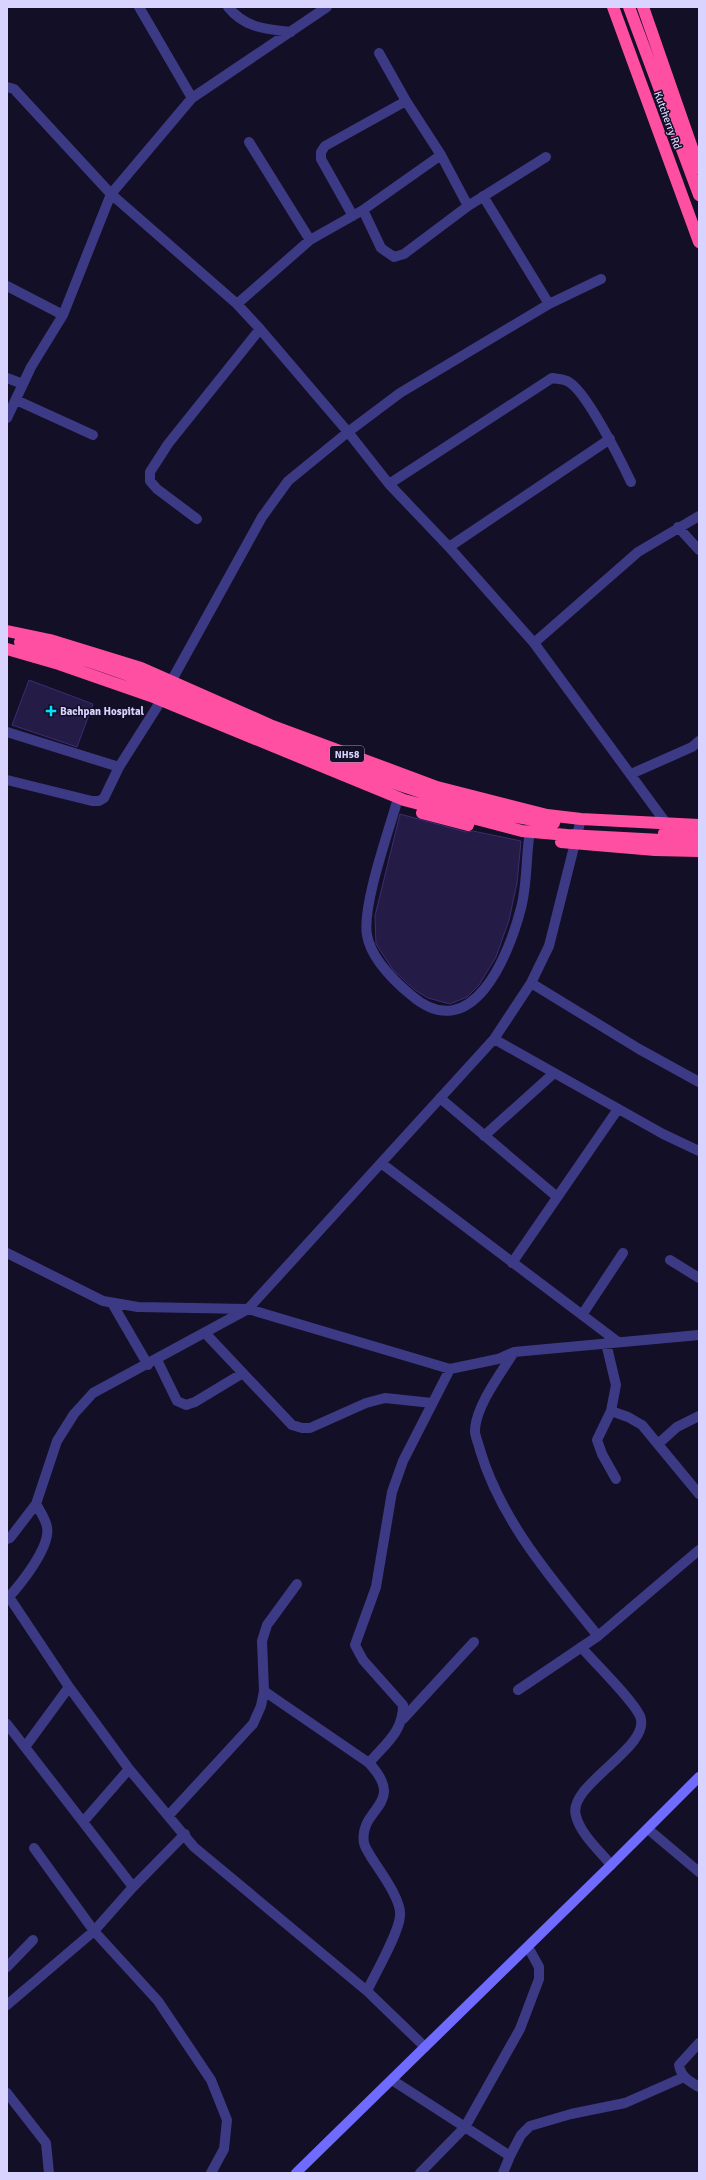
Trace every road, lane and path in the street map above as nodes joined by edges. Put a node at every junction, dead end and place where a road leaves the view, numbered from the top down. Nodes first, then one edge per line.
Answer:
1 (139, 7) edge
2 (228, 7) edge
3 (328, 7) edge
4 (613, 7) edge
5 (629, 7) edge
6 (643, 7) edge
7 (290, 32) junction
8 (379, 53) dead end
9 (7, 87) edge
10 (192, 98) junction
11 (406, 101) junction
12 (249, 142) dead end
13 (441, 155) junction
14 (546, 157) dead end
15 (699, 168) edge
16 (111, 194) junction
17 (483, 196) junction
18 (699, 196) edge
19 (468, 206) junction
20 (363, 210) junction
21 (353, 216) junction
22 (310, 240) junction
23 (699, 242) edge
24 (600, 279) dead end
25 (7, 286) edge
26 (237, 304) junction
27 (549, 304) junction
28 (63, 315) junction
29 (260, 329) junction
30 (7, 378) edge
31 (23, 384) junction
32 (16, 400) junction
33 (7, 418) edge
34 (348, 432) junction
35 (93, 435) dead end
36 (610, 439) junction
37 (631, 482) dead end
38 (389, 484) junction
39 (699, 516) edge
40 (197, 519) dead end
41 (678, 527) junction
42 (449, 547) junction
43 (699, 550) edge
44 (7, 631) edge
45 (7, 639) edge
46 (534, 643) junction
47 (7, 649) edge
48 (7, 657) edge
49 (171, 681) junction
50 (157, 707) junction
51 (7, 732) edge
52 (699, 741) edge
53 (119, 767) junction
54 (631, 774) junction
55 (7, 780) edge
56 (396, 805) junction
57 (581, 819) junction
58 (666, 823) junction
59 (699, 825) edge
60 (699, 833) edge
61 (529, 838) junction
62 (699, 842) edge
63 (574, 844) junction
64 (699, 851) edge
65 (531, 983) junction
66 (494, 1039) junction
67 (554, 1073) junction
68 (699, 1082) edge
69 (440, 1098) junction
70 (618, 1109) junction
71 (484, 1136) junction
72 (699, 1151) edge
73 (381, 1163) junction
74 (556, 1196) junction
75 (7, 1253) edge
76 (623, 1253) dead end
77 (670, 1260) dead end
78 (512, 1263) junction
79 (699, 1278) edge
80 (112, 1302) junction
81 (248, 1309) junction
82 (582, 1315) junction
83 (206, 1334) junction
84 (699, 1335) edge
85 (618, 1342) junction
86 (606, 1343) junction
87 (514, 1352) junction
88 (157, 1360) junction
89 (148, 1365) junction
90 (450, 1369) junction
91 (243, 1373) junction
92 (432, 1403) junction
93 (611, 1411) junction
94 (699, 1416) edge
95 (658, 1444) junction
96 (616, 1478) dead end
97 (699, 1494) edge
98 (36, 1504) junction
99 (7, 1539) edge
100 (699, 1550) edge
101 (297, 1584) dead end
102 (8, 1598) edge
103 (598, 1636) junction
104 (474, 1642) dead end
105 (581, 1647) junction
106 (69, 1687) junction
107 (518, 1690) dead end
108 (264, 1691) junction
109 (403, 1719) junction
110 (7, 1724) edge
111 (25, 1747) junction
112 (369, 1763) junction
113 (130, 1769) junction
114 (699, 1777) edge
115 (169, 1815) junction
116 (83, 1822) junction
117 (648, 1829) junction
118 (185, 1834) junction
119 (34, 1848) dead end
120 (611, 1866) junction
121 (699, 1872) edge
122 (132, 1887) junction
123 (94, 1931) junction
124 (33, 1940) dead end
125 (528, 1948) junction
126 (7, 1967) edge
127 (367, 1991) junction
128 (7, 2005) edge
129 (699, 2043) edge
130 (425, 2048) junction
131 (684, 2077) junction
132 (392, 2080) junction
133 (699, 2087) edge
134 (7, 2093) edge
135 (465, 2127) junction
136 (510, 2156) junction
137 (49, 2173) edge
138 (212, 2173) edge
139 (296, 2173) edge
140 (420, 2173) edge
141 (503, 2173) edge

1 - 10 street
2 - 7 street
3 - 7 street
4 - 23 highway, Kutcherry Rd
5 - 18 highway
6 - 15 highway
7 - 10 street
8 - 11 street
9 - 16 street
10 - 16 street
11 - 13 street
11 - 21 street
12 - 22 street
13 - 19 street
13 - 20 street
14 - 17 street
16 - 26 street
16 - 28 street
17 - 19 street
17 - 27 street
19 - 20 street
20 - 21 street
21 - 22 street
22 - 26 street
24 - 27 street
25 - 28 street
26 - 29 street
27 - 34 street
28 - 31 street
29 - 34 street
29 - 40 street
30 - 31 street
31 - 32 street
32 - 33 street
32 - 35 street
34 - 38 street
34 - 49 street
36 - 37 street
36 - 38 street
36 - 42 street
38 - 42 street
39 - 41 street
41 - 43 street
41 - 46 street
42 - 46 street
44 - 49 highway, NH58
45 - 60 highway
46 - 54 street
47 - 62 highway
48 - 50 highway, NH58
49 - 50 street
49 - 57 highway, NH58
50 - 53 street
50 - 56 highway, NH58
51 - 53 street
52 - 54 street
53 - 55 street
54 - 58 street
56 - 61 highway, NH58
56 - 61 street
57 - 58 highway, NH58
57 - 63 street
58 - 59 highway, NH58
61 - 63 highway, NH58
63 - 64 highway, NH58
63 - 65 street
65 - 66 street
65 - 68 street
66 - 67 street
66 - 69 street
67 - 70 street
67 - 71 street
69 - 71 street
69 - 73 street
70 - 72 street
70 - 74 street
71 - 74 street
73 - 78 street
73 - 81 street
74 - 78 street
75 - 80 street
76 - 82 street
77 - 79 street
78 - 82 street
80 - 81 street
80 - 89 street
81 - 83 street
81 - 90 street
82 - 85 street
83 - 88 street
83 - 91 street
84 - 85 street
85 - 86 street
86 - 87 street
86 - 93 street
87 - 90 street
87 - 103 street
88 - 89 street
88 - 91 street
89 - 98 street
90 - 92 street
91 - 92 street
92 - 109 street
93 - 95 street
93 - 96 street
94 - 95 street
95 - 97 street
98 - 99 street
98 - 102 street
100 - 103 street
101 - 108 street
102 - 106 street
103 - 105 street
104 - 109 street
105 - 107 street
105 - 120 street
106 - 111 street
106 - 113 street
108 - 112 street
108 - 115 street
109 - 112 street
110 - 111 street
111 - 116 street
112 - 127 street
113 - 115 street
113 - 116 street
114 - 117 street
115 - 118 street
116 - 122 street
117 - 120 street
117 - 121 street
118 - 122 street
118 - 127 street
119 - 123 street
120 - 125 street
122 - 123 street
123 - 128 street
123 - 138 street
124 - 126 street
125 - 130 street
125 - 135 street
127 - 130 street
129 - 131 street
130 - 132 street
131 - 133 street
131 - 136 street
132 - 135 street
132 - 139 street
134 - 137 street
135 - 136 street
135 - 140 street
136 - 141 street

